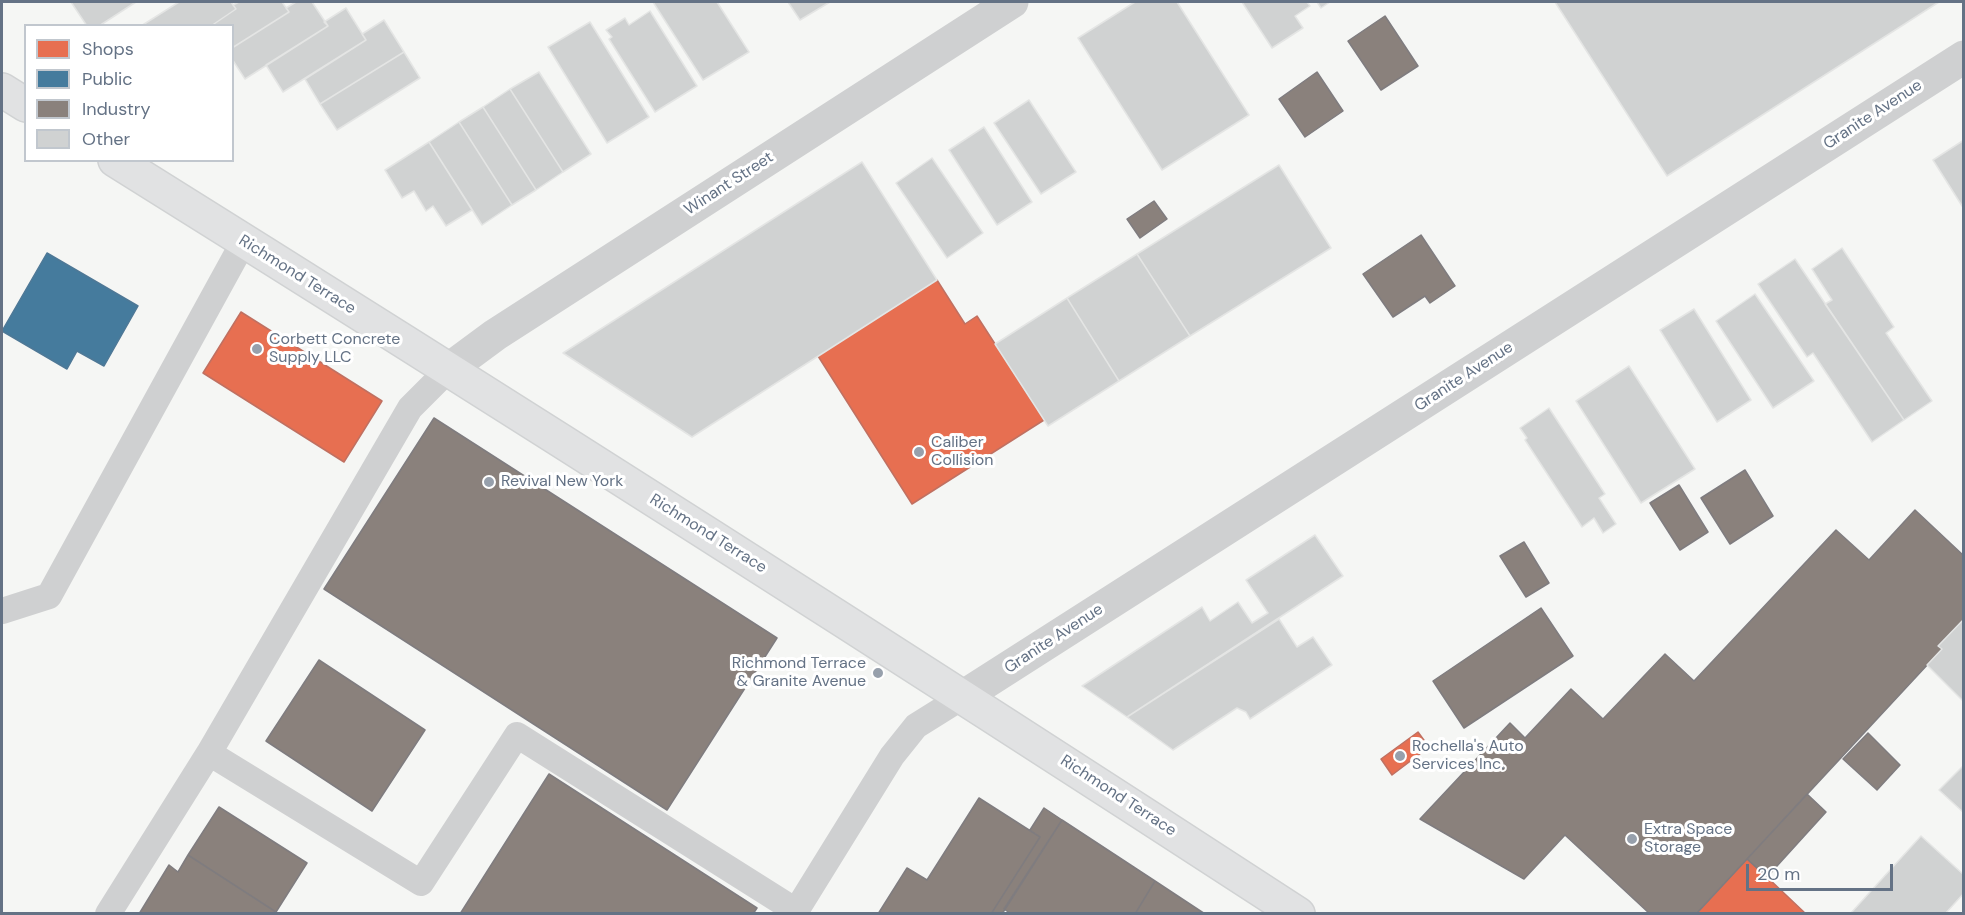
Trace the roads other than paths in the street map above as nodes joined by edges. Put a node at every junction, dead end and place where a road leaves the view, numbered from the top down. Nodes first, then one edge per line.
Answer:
1 (1012, 2) edge
2 (1964, 57) edge
3 (2, 90) edge
4 (24, 104) edge
5 (117, 162) edge
6 (244, 241) junction
7 (449, 369) junction
8 (2, 611) edge
9 (964, 696) junction
10 (209, 753) junction
11 (795, 912) edge
12 (108, 914) edge
13 (1298, 914) edge

1 - 7 street, Winant Street
2 - 9 street, Granite Avenue
3 - 4 main road
5 - 6 main road, Richmond Terrace
6 - 7 main road, Richmond Terrace
6 - 8 lane
7 - 9 main road, Richmond Terrace
7 - 10 lane
9 - 11 lane
9 - 13 main road, Richmond Terrace
10 - 11 lane
10 - 12 lane

